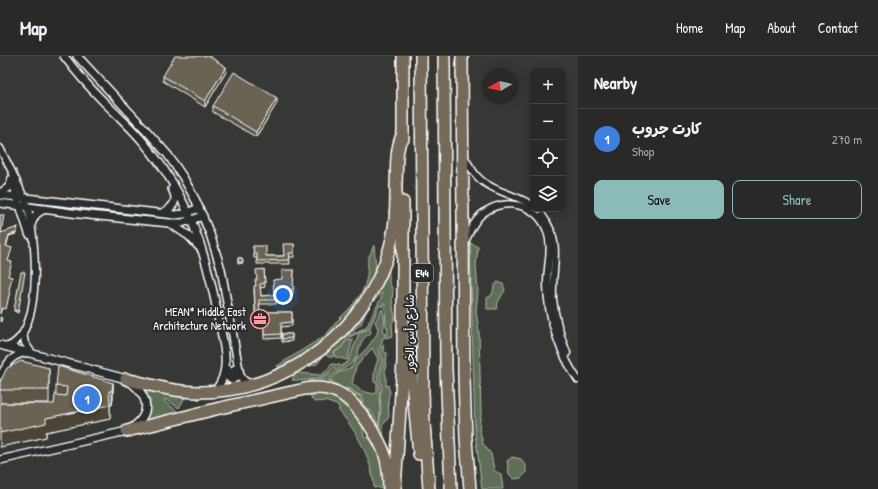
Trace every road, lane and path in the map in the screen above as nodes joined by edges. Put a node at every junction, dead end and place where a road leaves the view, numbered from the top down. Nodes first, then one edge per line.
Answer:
1 (64, 56) edge
2 (77, 56) edge
3 (403, 56) edge
4 (421, 56) edge
5 (444, 56) edge
6 (462, 56) edge
7 (403, 133) junction
8 (143, 142) junction
9 (0, 148) edge
10 (462, 152) junction
11 (160, 162) junction
12 (9, 166) junction
13 (12, 181) junction
14 (0, 194) edge
15 (20, 197) junction
16 (196, 201) junction
17 (0, 203) edge
18 (530, 204) edge
19 (23, 206) junction
20 (199, 208) junction
21 (47, 209) junction
22 (188, 212) junction
23 (540, 212) edge
24 (161, 214) junction
25 (197, 220) junction
26 (169, 223) junction
27 (31, 225) junction
28 (33, 243) junction
29 (463, 246) junction
30 (203, 254) junction
31 (403, 288) junction
32 (23, 334) junction
33 (3, 346) edge
34 (224, 351) junction
35 (235, 352) junction
36 (32, 353) junction
37 (578, 374) edge
38 (0, 376) edge
39 (126, 379) junction
40 (578, 380) edge
41 (252, 385) junction
42 (215, 391) junction
43 (127, 432) junction
44 (0, 460) edge
45 (389, 489) edge
46 (395, 489) edge
47 (423, 489) edge
48 (429, 489) edge
49 (451, 489) edge
50 (470, 489) edge

1 - 8 street
2 - 16 street
3 - 7 highway
4 - 48 highway, شارع رأس الخور / E44
5 - 49 highway, E44
6 - 10 highway
7 - 31 highway
7 - 41 highway
8 - 11 street
8 - 16 street
9 - 12 street
10 - 18 street
10 - 29 highway
11 - 22 street
11 - 24 street
12 - 13 street
12 - 15 street
13 - 14 street
13 - 15 street
14 - 15 street
15 - 19 street
15 - 24 street
16 - 20 street
17 - 19 street
19 - 21 street
19 - 27 street
19 - 28 street
20 - 22 street
20 - 25 street
21 - 26 street
21 - 27 street
22 - 24 street
22 - 25 street
23 - 37 street
25 - 26 street
25 - 30 street
25 - 35 street
26 - 30 street
27 - 28 street
28 - 32 street
29 - 40 street
29 - 50 highway
30 - 34 street
31 - 46 highway
31 - 47 highway
32 - 33 street
32 - 36 street
33 - 36 street
34 - 35 street
34 - 42 street
35 - 41 street
36 - 38 street
36 - 39 street
39 - 42 highway
39 - 43 street
41 - 42 highway
43 - 44 street
43 - 45 highway

